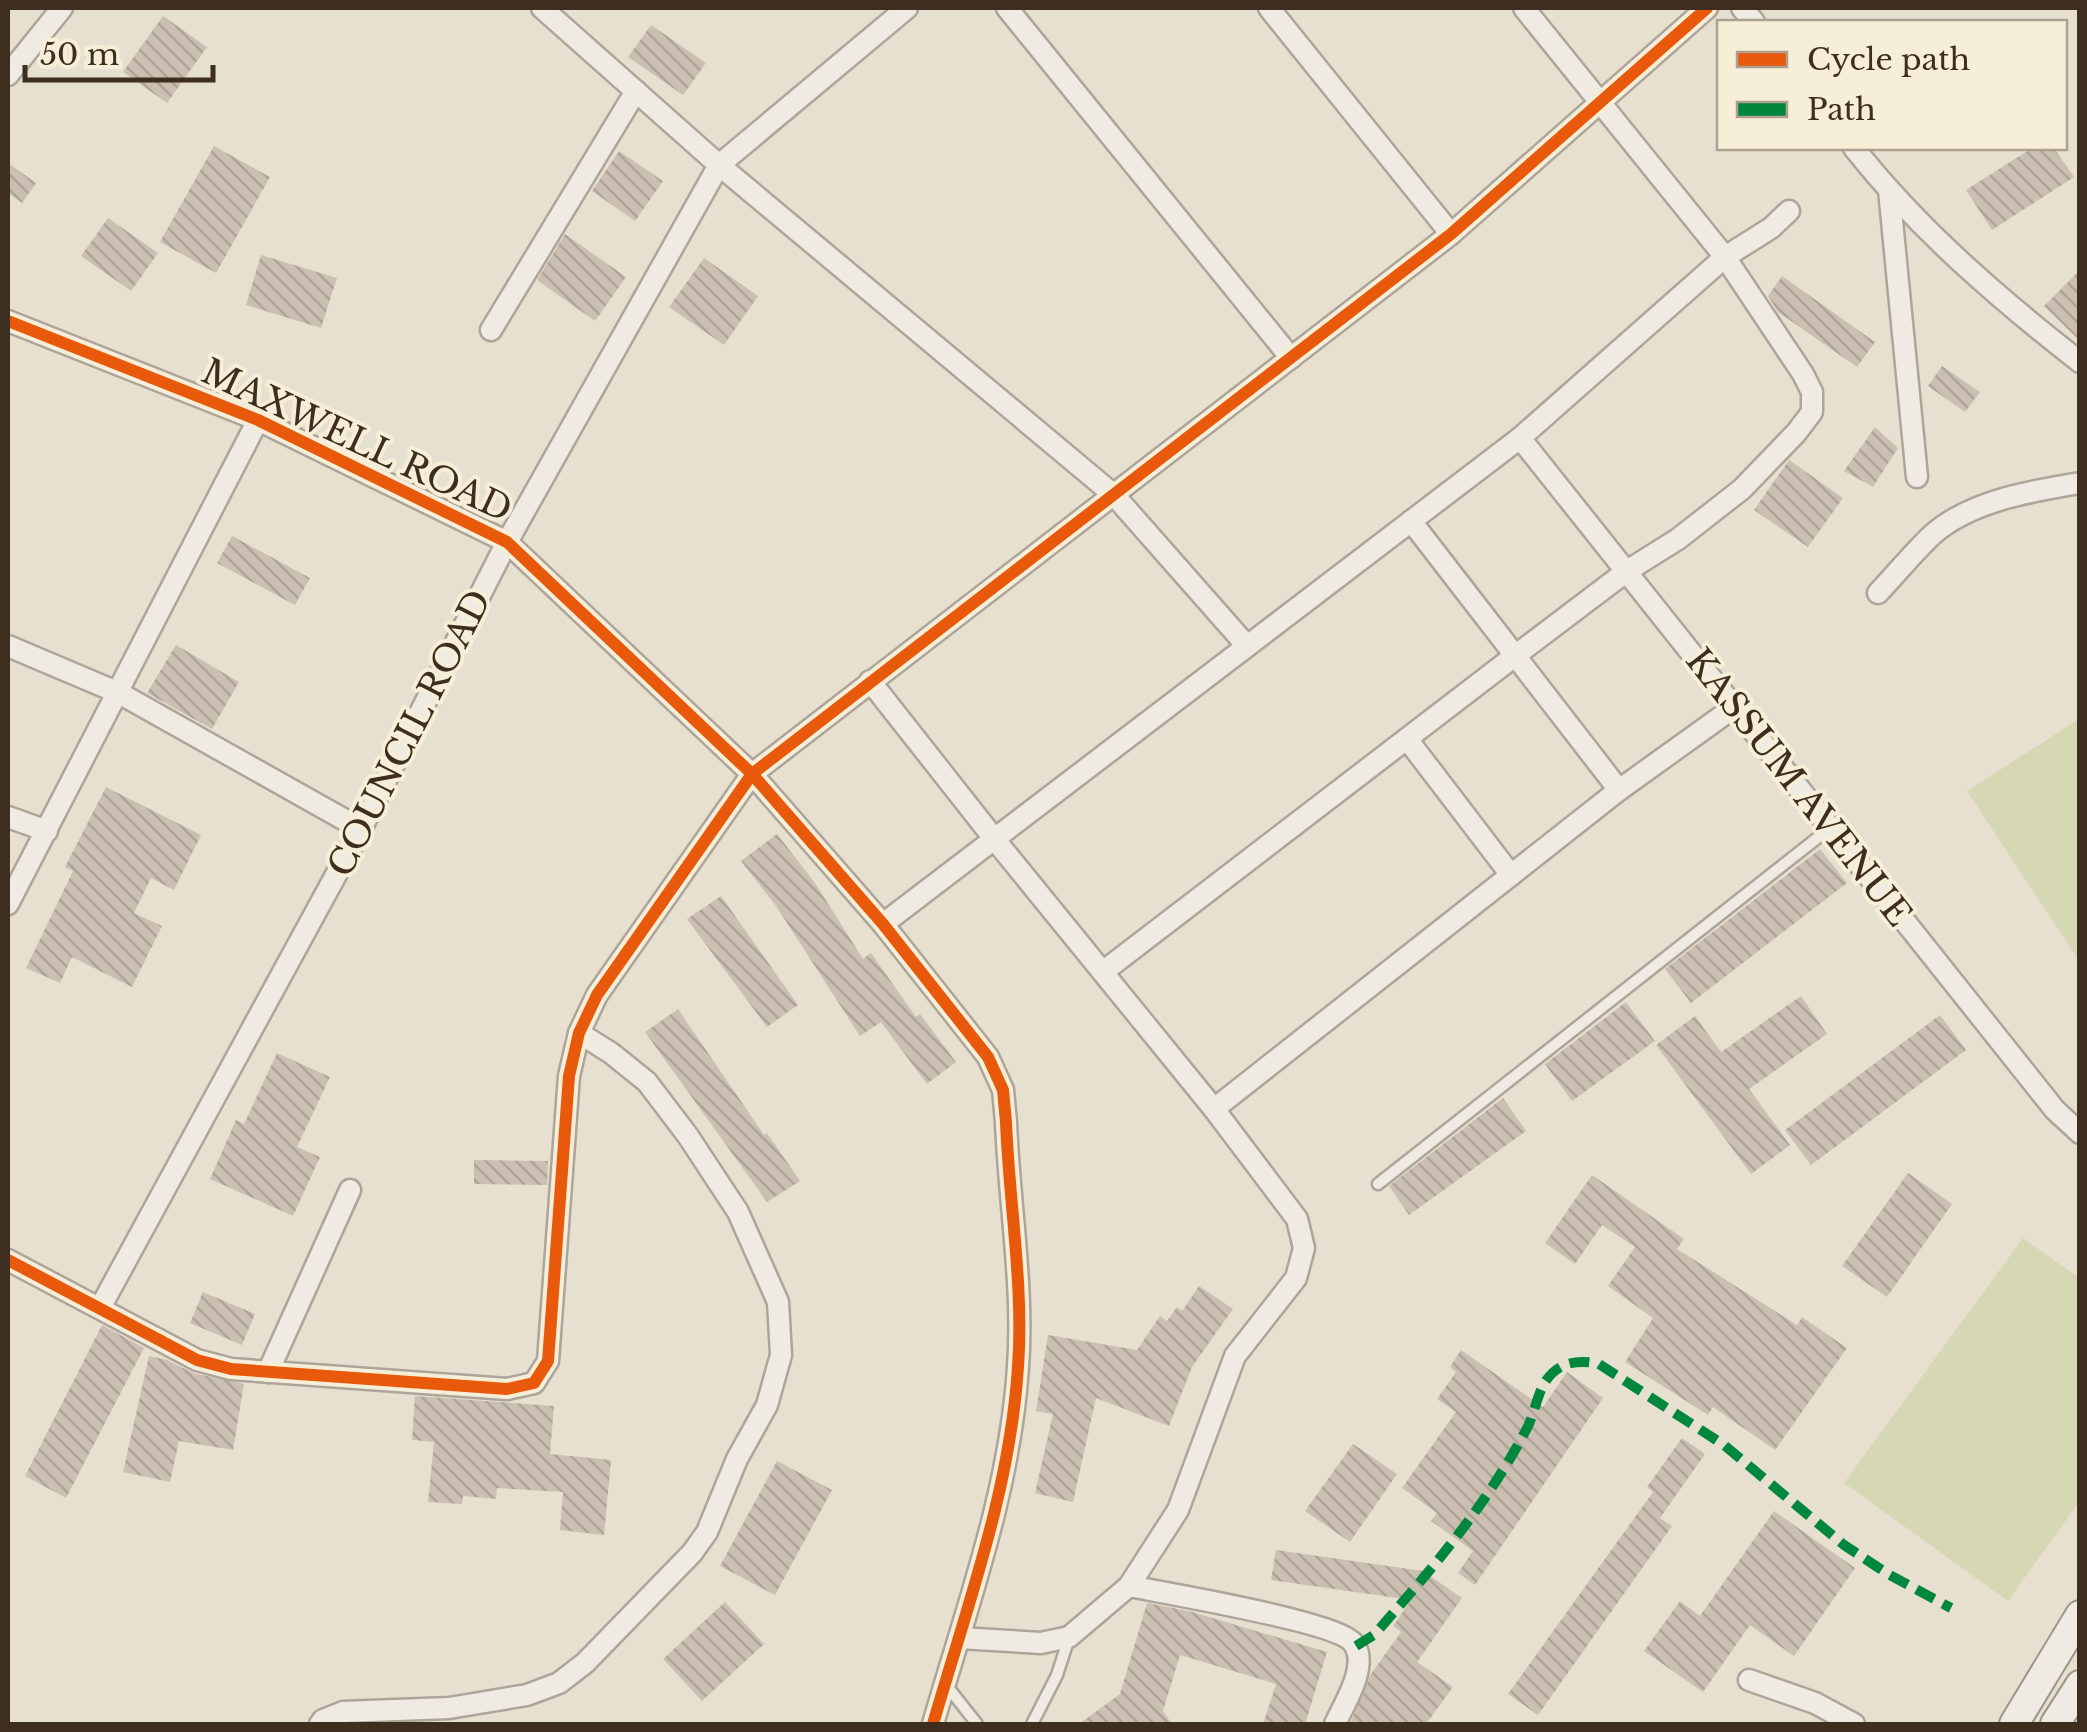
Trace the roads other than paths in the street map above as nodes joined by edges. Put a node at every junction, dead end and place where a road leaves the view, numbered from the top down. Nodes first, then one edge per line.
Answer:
1 (62, 8) edge
2 (542, 8) edge
3 (907, 8) edge
4 (1007, 8) edge
5 (1269, 8) edge
6 (1524, 8) edge
7 (1707, 8) edge
8 (8, 74) edge
9 (636, 91) junction
10 (1602, 101) junction
11 (1858, 152) edge
12 (718, 166) junction
13 (1889, 190) junction
14 (1789, 210) dead end
15 (1451, 234) junction
16 (1725, 257) junction
17 (8, 321) edge
18 (491, 330) dead end
19 (1291, 358) junction
20 (2080, 362) edge
21 (258, 420) junction
22 (1520, 438) junction
23 (1917, 477) dead end
24 (2080, 483) edge
25 (1114, 496) junction
26 (1411, 521) junction
27 (506, 542) junction
28 (1627, 571) junction
29 (1878, 593) dead end
30 (8, 646) edge
31 (1247, 646) junction
32 (1516, 655) junction
33 (870, 680) junction
34 (119, 693) junction
35 (1736, 706) junction
36 (1406, 739) junction
37 (752, 774) junction
38 (1619, 790) junction
39 (8, 817) edge
40 (1831, 827) junction
41 (361, 829) junction
42 (47, 832) junction
43 (996, 841) junction
44 (1511, 875) junction
45 (8, 904) edge
46 (883, 924) junction
47 (1104, 971) junction
48 (579, 1033) junction
49 (1214, 1108) junction
50 (2080, 1133) edge
51 (1378, 1184) dead end
52 (350, 1190) dead end
53 (8, 1260) edge
54 (100, 1308) junction
55 (268, 1372) junction
56 (1129, 1586) junction
57 (2080, 1615) edge
58 (1069, 1637) junction
59 (958, 1638) junction
60 (1749, 1680) dead end
61 (945, 1684) junction
62 (2080, 1685) edge
63 (320, 1724) edge
64 (934, 1724) edge
65 (977, 1724) edge
66 (1032, 1724) edge
67 (1335, 1724) edge
68 (1854, 1724) edge
69 (2014, 1724) edge
70 (2055, 1724) edge

1 - 8 street
2 - 9 street
3 - 12 street, COUNCIL ROAD
4 - 19 street
5 - 15 street
6 - 10 street
7 - 10 street
9 - 12 street
9 - 18 street
10 - 15 street
10 - 16 street
11 - 13 street
12 - 25 street
12 - 27 street, COUNCIL ROAD
13 - 20 street
13 - 23 street
14 - 16 street
15 - 19 street
16 - 22 street
16 - 28 street
17 - 21 street, MAXWELL ROAD
19 - 25 street
21 - 27 street, MAXWELL ROAD
21 - 34 street
22 - 26 street
22 - 28 street, KASSUM AVENUE
24 - 29 street
25 - 31 street
25 - 33 street
26 - 31 street
26 - 32 street
27 - 37 street, MAXWELL ROAD
27 - 41 street, COUNCIL ROAD
28 - 32 street
28 - 35 street, KASSUM AVENUE
30 - 34 street
31 - 43 street
32 - 36 street
32 - 38 street
33 - 37 street
33 - 43 street
34 - 41 street
34 - 42 street
35 - 38 street
35 - 40 street, KASSUM AVENUE
36 - 44 street
36 - 47 street
37 - 46 street, MAXWELL ROAD
37 - 48 street
38 - 44 street
39 - 42 street
40 - 50 street, KASSUM AVENUE
40 - 51 lane
41 - 54 street, COUNCIL ROAD
42 - 45 street
43 - 46 street
43 - 47 street
44 - 49 street
46 - 59 street, MAXWELL ROAD
47 - 49 street
48 - 55 street
48 - 63 street
49 - 56 street
52 - 55 street
53 - 54 street
54 - 55 street
56 - 58 street
56 - 67 street
57 - 69 main road
58 - 59 street
58 - 66 lane
59 - 61 street, MAXWELL ROAD
60 - 68 street
61 - 64 street, MAXWELL ROAD
61 - 65 lane
62 - 70 main road

